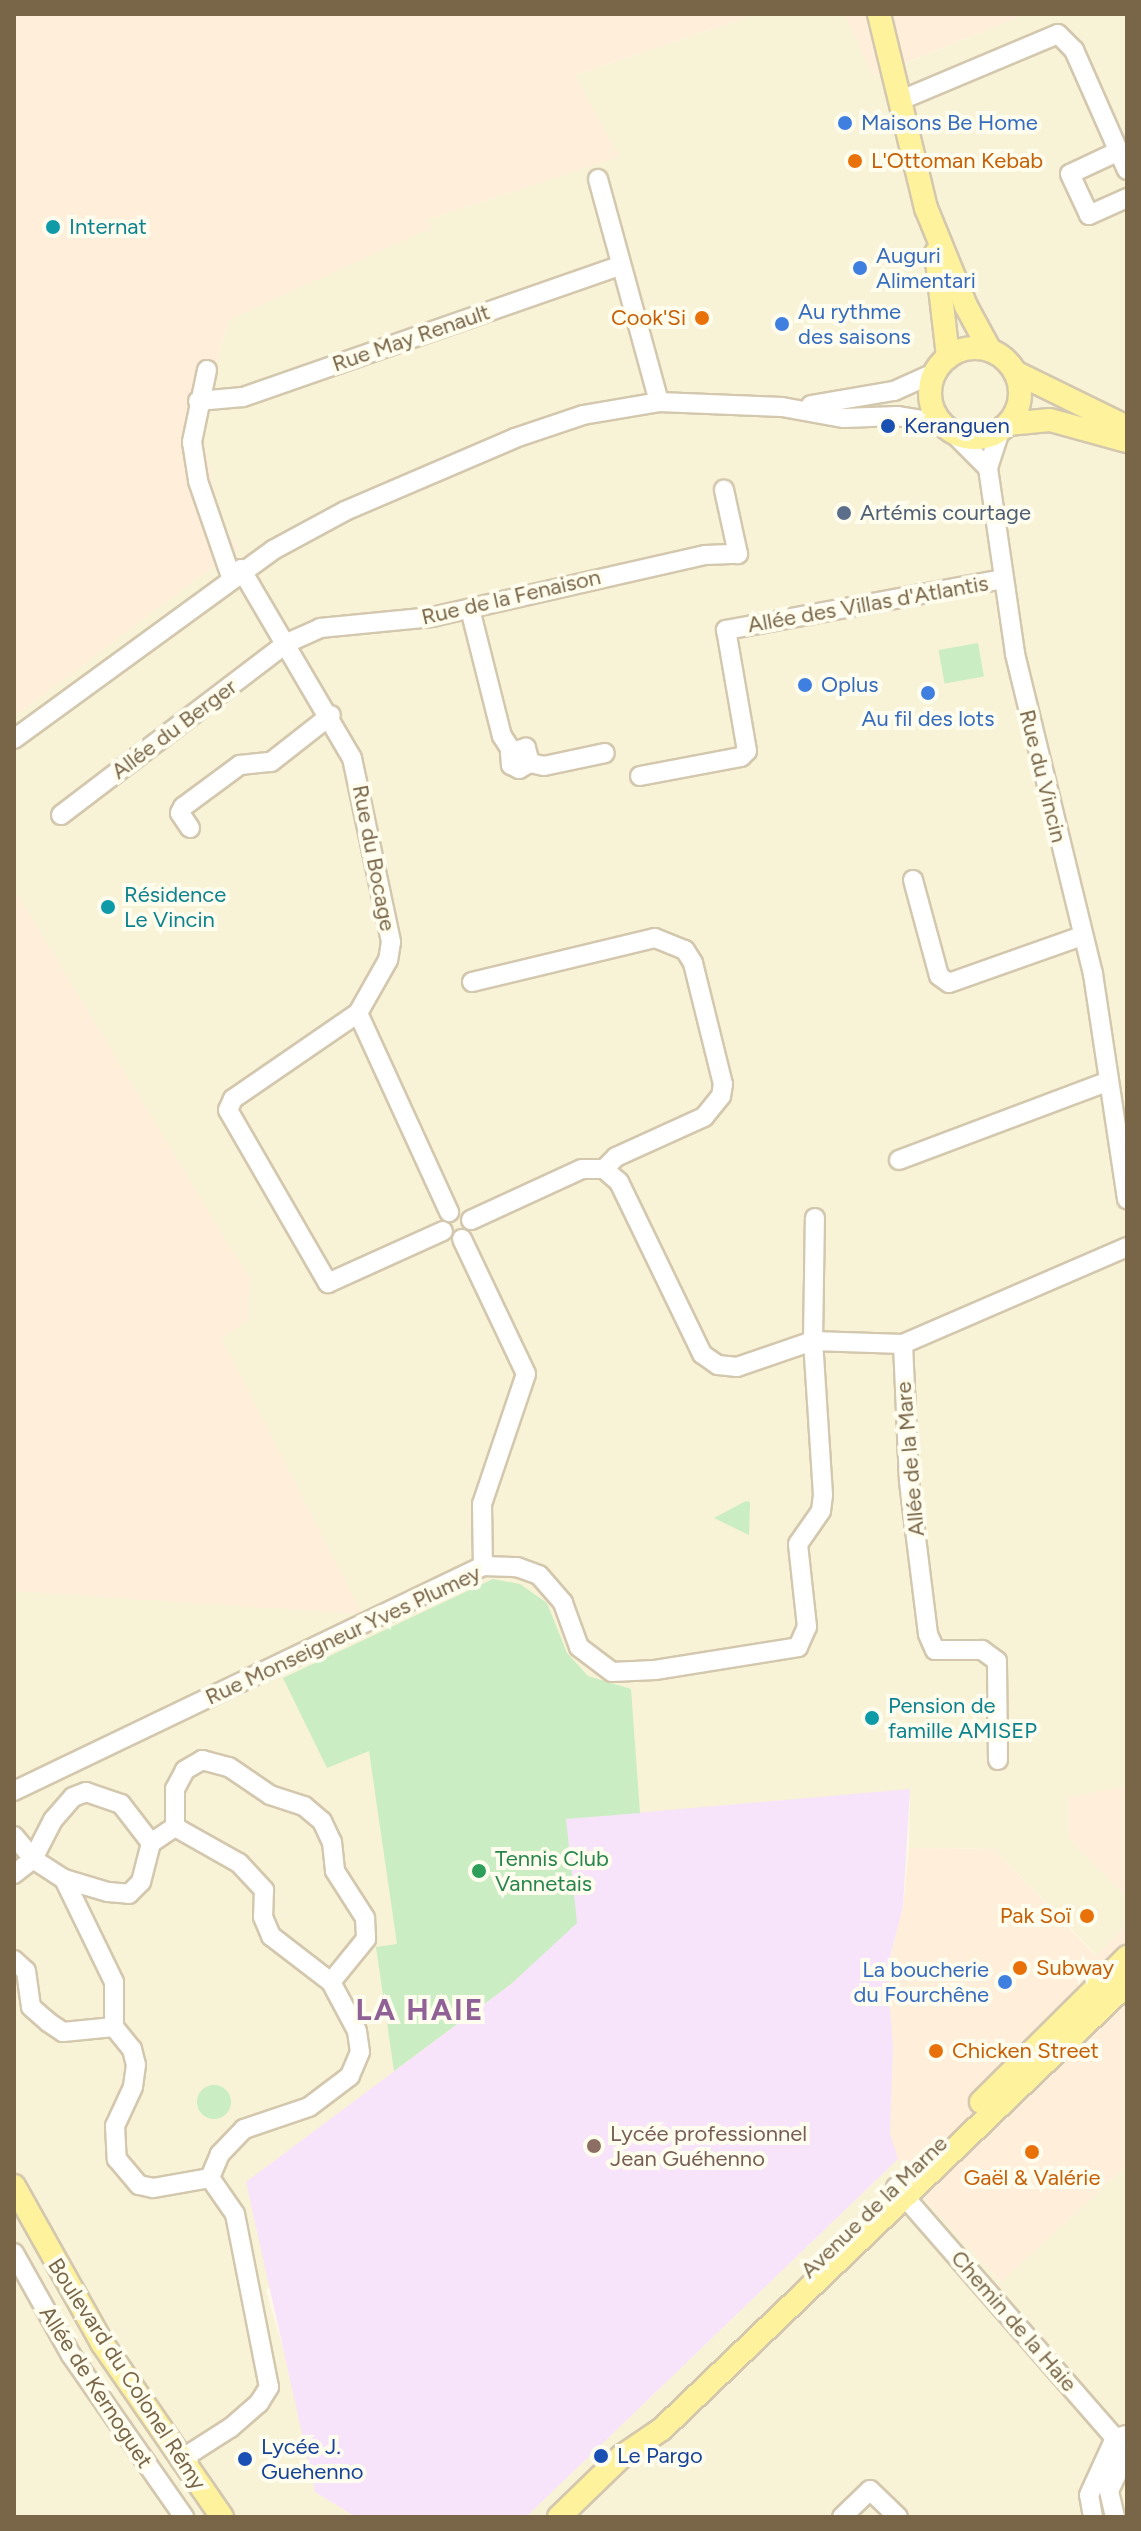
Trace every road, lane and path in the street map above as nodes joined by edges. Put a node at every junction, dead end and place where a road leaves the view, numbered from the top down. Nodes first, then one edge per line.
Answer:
1 (879, 14) edge
2 (901, 100) junction
3 (1119, 151) junction
4 (1127, 170) edge
5 (598, 179) dead end
6 (1127, 198) edge
7 (934, 228) junction
8 (621, 265) junction
9 (990, 350) junction
10 (941, 365) junction
11 (207, 370) dead end
12 (1015, 372) junction
13 (198, 401) junction
14 (659, 402) junction
15 (782, 407) junction
16 (1127, 427) edge
17 (946, 428) junction
18 (1004, 428) junction
19 (1127, 441) edge
20 (988, 468) junction
21 (724, 490) dead end
22 (236, 573) junction
23 (1003, 579) junction
24 (470, 609) junction
25 (287, 643) junction
26 (331, 715) junction
27 (14, 739) edge
28 (605, 753) dead end
29 (640, 776) dead end
30 (61, 815) dead end
31 (190, 828) dead end
32 (913, 880) dead end
33 (1082, 936) junction
34 (472, 982) dead end
35 (358, 1013) junction
36 (1109, 1081) junction
37 (899, 1160) dead end
38 (604, 1169) junction
39 (1127, 1199) edge
40 (449, 1212) junction
41 (815, 1218) dead end
42 (471, 1220) junction
43 (443, 1231) junction
44 (462, 1239) junction
45 (1127, 1247) edge
46 (813, 1341) junction
47 (903, 1344) junction
48 (483, 1566) junction
49 (998, 1760) dead end
50 (14, 1791) edge
51 (175, 1827) junction
52 (14, 1836) edge
53 (151, 1843) junction
54 (33, 1859) junction
55 (14, 1874) edge
56 (64, 1879) junction
57 (1127, 1957) edge
58 (14, 1960) edge
59 (331, 1982) junction
60 (1127, 1984) edge
61 (114, 2027) junction
62 (210, 2178) junction
63 (14, 2186) edge
64 (900, 2191) junction
65 (14, 2253) edge
66 (1122, 2444) edge
67 (180, 2460) junction
68 (184, 2517) edge
69 (222, 2517) edge
70 (559, 2517) edge
71 (842, 2517) edge
72 (898, 2517) edge
73 (1093, 2517) edge
74 (1115, 2517) edge

1 - 2 main road
2 - 3 street
2 - 7 main road
3 - 4 street
3 - 6 street
5 - 8 street
7 - 9 main road
7 - 10 main road
8 - 13 street, Rue May Renault
8 - 14 street
9 - 10 main road
9 - 12 main road
10 - 15 street
10 - 17 main road
11 - 13 street, Rue du Bocage
12 - 16 main road
12 - 18 main road
13 - 22 street, Rue du Bocage
14 - 15 street
14 - 22 street
15 - 17 street
17 - 18 main road
17 - 20 street
18 - 19 main road
18 - 20 street, Rue du Vincin
20 - 23 street, Rue du Vincin
21 - 24 street, Rue de la Fenaison
22 - 25 street, Rue du Bocage
22 - 27 street
23 - 29 street, Allée des Villas d'Atlantis
23 - 33 street, Rue du Vincin
24 - 25 street, Rue de la Fenaison
24 - 28 street
25 - 26 street, Rue du Bocage
25 - 30 street, Allée du Berger
26 - 31 street
26 - 35 street, Rue du Bocage
32 - 33 street
33 - 36 street, Rue du Vincin
34 - 38 street
35 - 40 street
35 - 43 street, Rue du Bocage
36 - 37 street
36 - 39 street, Rue du Vincin
38 - 42 street
38 - 46 street
40 - 42 street
40 - 43 street
41 - 46 street
42 - 44 street
43 - 44 street
44 - 48 street
45 - 47 street
46 - 47 street
46 - 48 street, Rue Monseigneur Yves Plumey
47 - 49 street, Allée de la Mare
48 - 50 street, Rue Monseigneur Yves Plumey
51 - 53 street
51 - 59 street
51 - 59 street
52 - 54 street
53 - 54 street
53 - 56 street
54 - 55 street
54 - 56 street
56 - 61 street
57 - 64 main road, Avenue de la Marne
58 - 61 street
59 - 62 street
60 - 64 main road, Avenue de la Marne
61 - 62 street
62 - 67 street
63 - 67 main road, Boulevard du Colonel Rémy
64 - 66 street, Chemin de la Haie
64 - 70 main road, Avenue de la Marne
65 - 68 street, Allée de Kernoguet
66 - 73 street
66 - 74 street
67 - 69 main road, Boulevard du Colonel Rémy
71 - 72 street

